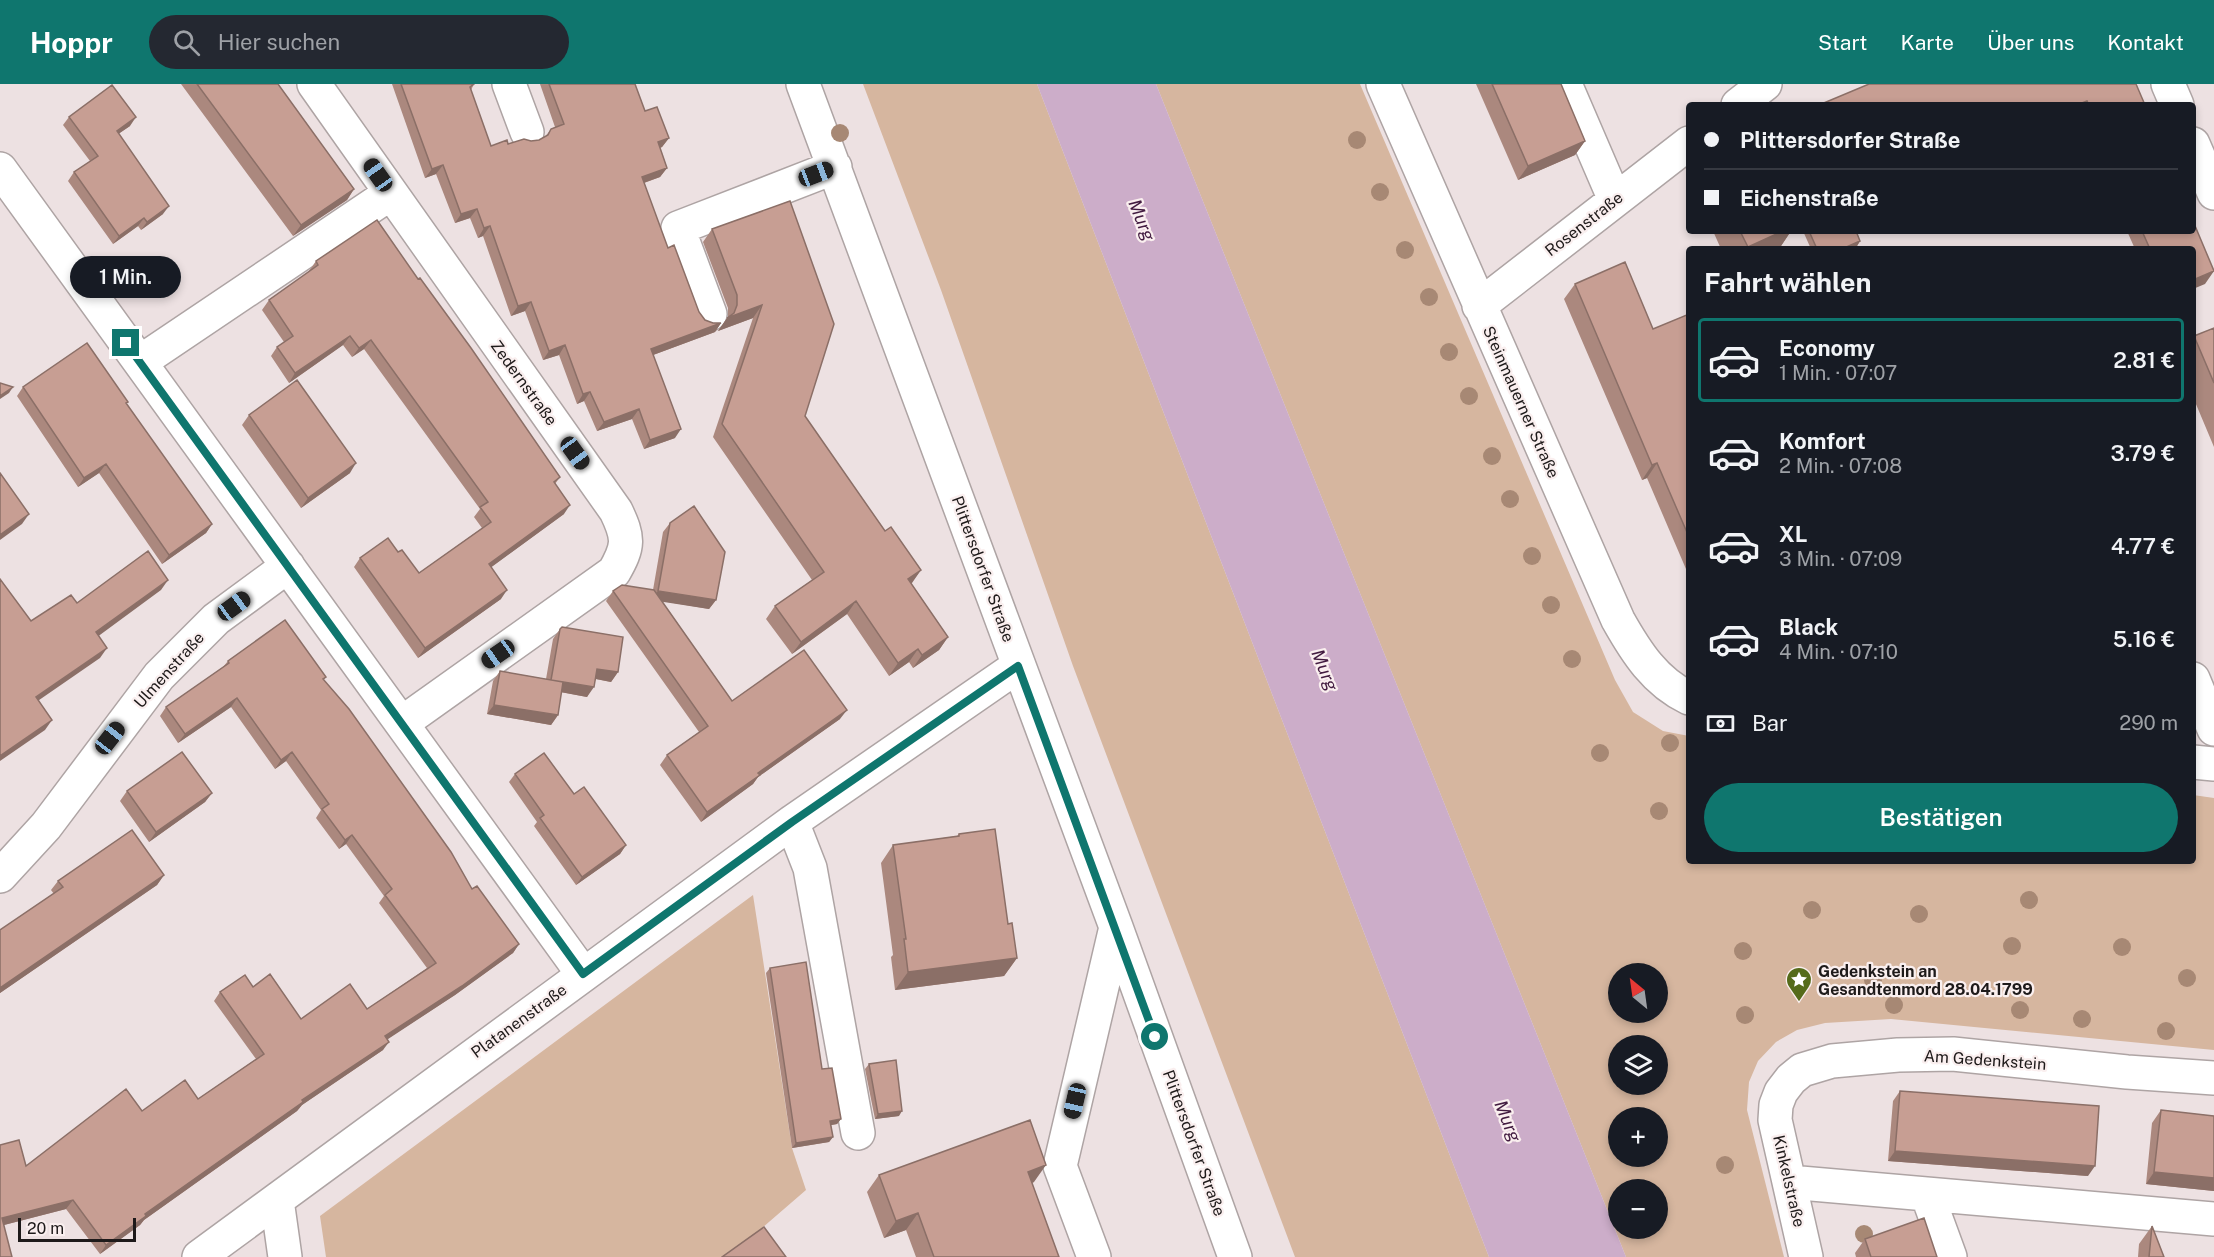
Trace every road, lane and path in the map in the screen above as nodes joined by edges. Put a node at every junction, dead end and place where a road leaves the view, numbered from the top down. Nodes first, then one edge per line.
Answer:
1 (314, 84) edge
2 (509, 84) edge
3 (803, 84) edge
4 (1383, 84) edge
5 (1564, 84) edge
6 (1764, 84) edge
7 (2168, 84) edge
8 (1742, 102) edge
9 (2175, 102) edge
10 (527, 132) dead end
11 (1686, 145) edge
12 (2196, 151) edge
13 (835, 167) junction
14 (0, 169) edge
15 (391, 193) junction
16 (2214, 193) edge
17 (1615, 200) junction
18 (1479, 306) junction
19 (710, 314) dead end
20 (140, 363) junction
21 (288, 566) junction
22 (1018, 666) junction
23 (2196, 686) edge
24 (1686, 696) edge
25 (402, 723) junction
26 (2214, 729) edge
27 (2196, 762) edge
28 (2214, 764) edge
29 (792, 822) junction
30 (0, 876) edge
31 (1116, 927) junction
32 (583, 974) junction
33 (2214, 1078) edge
34 (1776, 1105) joint
35 (858, 1133) dead end
36 (1790, 1182) junction
37 (1927, 1194) junction
38 (277, 1200) junction
39 (2214, 1219) edge
40 (199, 1257) edge
41 (285, 1257) edge
42 (1094, 1257) edge
43 (1235, 1257) edge
44 (1806, 1257) edge
45 (1950, 1257) edge

1 - 15 street, Zedernstraße
2 - 10 street
3 - 13 street, Plittersdorfer Straße
4 - 18 street, Steinmauerner Straße
5 - 17 street
6 - 8 street
7 - 9 street
11 - 17 street, Rosenstraße
12 - 16 street
13 - 19 street
13 - 22 street, Plittersdorfer Straße
14 - 20 street
15 - 20 street
15 - 25 street, Zedernstraße
17 - 18 street, Rosenstraße
18 - 24 street, Steinmauerner Straße
20 - 21 street
21 - 25 street
21 - 30 street, Ulmenstraße
22 - 29 street, Platanenstraße
22 - 31 street, Plittersdorfer Straße
23 - 26 street
25 - 32 street
27 - 28 street
29 - 32 street, Platanenstraße
29 - 35 street
31 - 42 street
31 - 43 street, Plittersdorfer Straße
32 - 38 street, Platanenstraße
33 - 34 street, Am Gedenkstein
34 - 36 street, Kinkelstraße
36 - 37 street
36 - 44 street, Kinkelstraße
37 - 39 street
37 - 45 street
38 - 40 street, Platanenstraße
38 - 41 street

